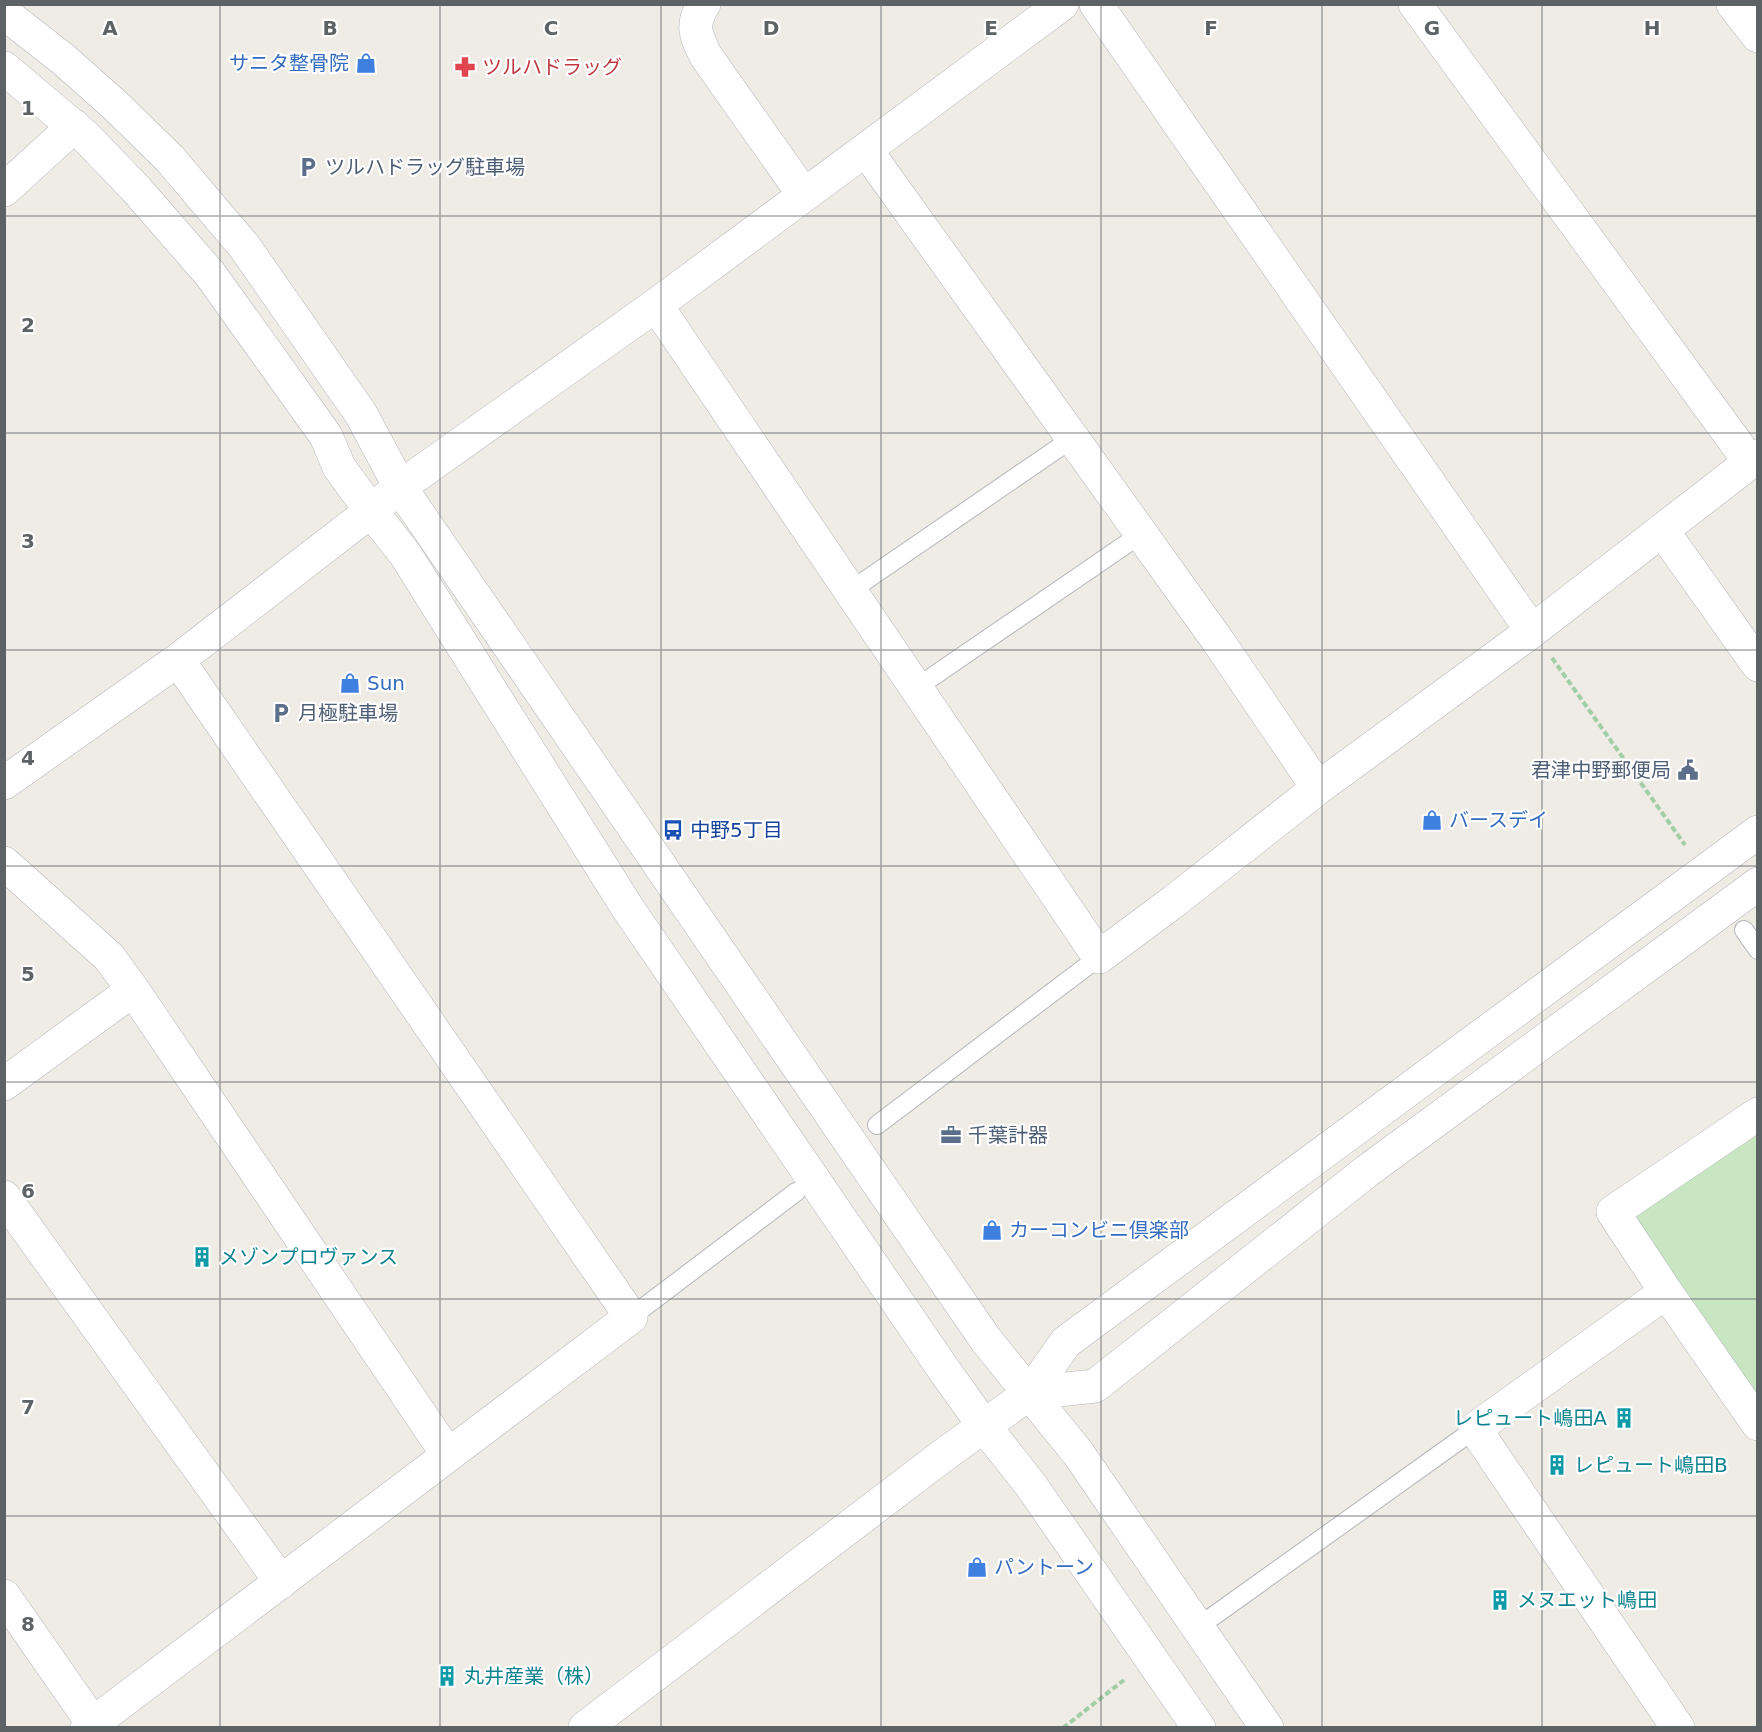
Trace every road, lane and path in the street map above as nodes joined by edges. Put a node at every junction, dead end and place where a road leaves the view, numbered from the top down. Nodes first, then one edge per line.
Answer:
1 (704, 4) edge
2 (1062, 4) edge
3 (1096, 4) edge
4 (1415, 4) edge
5 (1733, 4) edge
6 (4, 13) edge
7 (1758, 36) edge
8 (4, 68) edge
9 (74, 126) junction
10 (866, 150) junction
11 (4, 190) edge
12 (804, 195) junction
13 (656, 305) junction
14 (1073, 438) junction
15 (1754, 459) edge
16 (400, 487) junction
17 (371, 511) junction
18 (1662, 530) junction
19 (1141, 534) junction
20 (850, 591) junction
21 (1532, 631) junction
22 (178, 660) junction
23 (1758, 665) edge
24 (916, 688) junction
25 (4, 783) edge
26 (1318, 788) junction
27 (1755, 832) edge
28 (1688, 850) dead end
29 (4, 863) edge
30 (1758, 884) edge
31 (1744, 930) dead end
32 (1758, 950) edge
33 (1099, 957) junction
34 (133, 990) junction
35 (4, 1084) edge
36 (1758, 1114) edge
37 (877, 1125) dead end
38 (796, 1192) dead end
39 (4, 1197) edge
40 (1666, 1292) junction
41 (632, 1317) junction
42 (1030, 1393) junction
43 (1758, 1424) edge
44 (984, 1426) junction
45 (1475, 1429) junction
46 (448, 1455) junction
47 (281, 1582) junction
48 (4, 1596) edge
49 (1212, 1617) dead end
50 (1124, 1680) dead end
51 (92, 1726) edge
52 (585, 1728) edge
53 (1063, 1728) edge
54 (1199, 1728) edge
55 (1267, 1728) edge
56 (1678, 1728) edge

1 - 12 street
2 - 10 street
3 - 21 street
4 - 15 street
5 - 7 street
6 - 16 street
8 - 9 street
9 - 11 street
9 - 17 street
10 - 12 street
10 - 14 street
12 - 13 street
13 - 16 street
13 - 20 street
14 - 19 street
14 - 20 lane
15 - 18 street
16 - 17 street
16 - 42 street
17 - 22 street
17 - 44 street
18 - 21 street
18 - 23 street
19 - 24 lane
19 - 26 street
20 - 24 street
21 - 26 street
21 - 28 path
22 - 25 street
22 - 41 street
24 - 33 street
26 - 33 street
27 - 42 street
29 - 34 street
30 - 42 street
31 - 32 lane
33 - 37 lane
34 - 35 street
34 - 46 street
36 - 40 street
38 - 41 lane
39 - 47 street
40 - 43 street
40 - 45 street
41 - 46 street
42 - 44 street
42 - 55 street
44 - 52 street
44 - 54 street
45 - 49 lane
45 - 56 street
46 - 47 street
47 - 51 street
48 - 51 street
50 - 53 path

